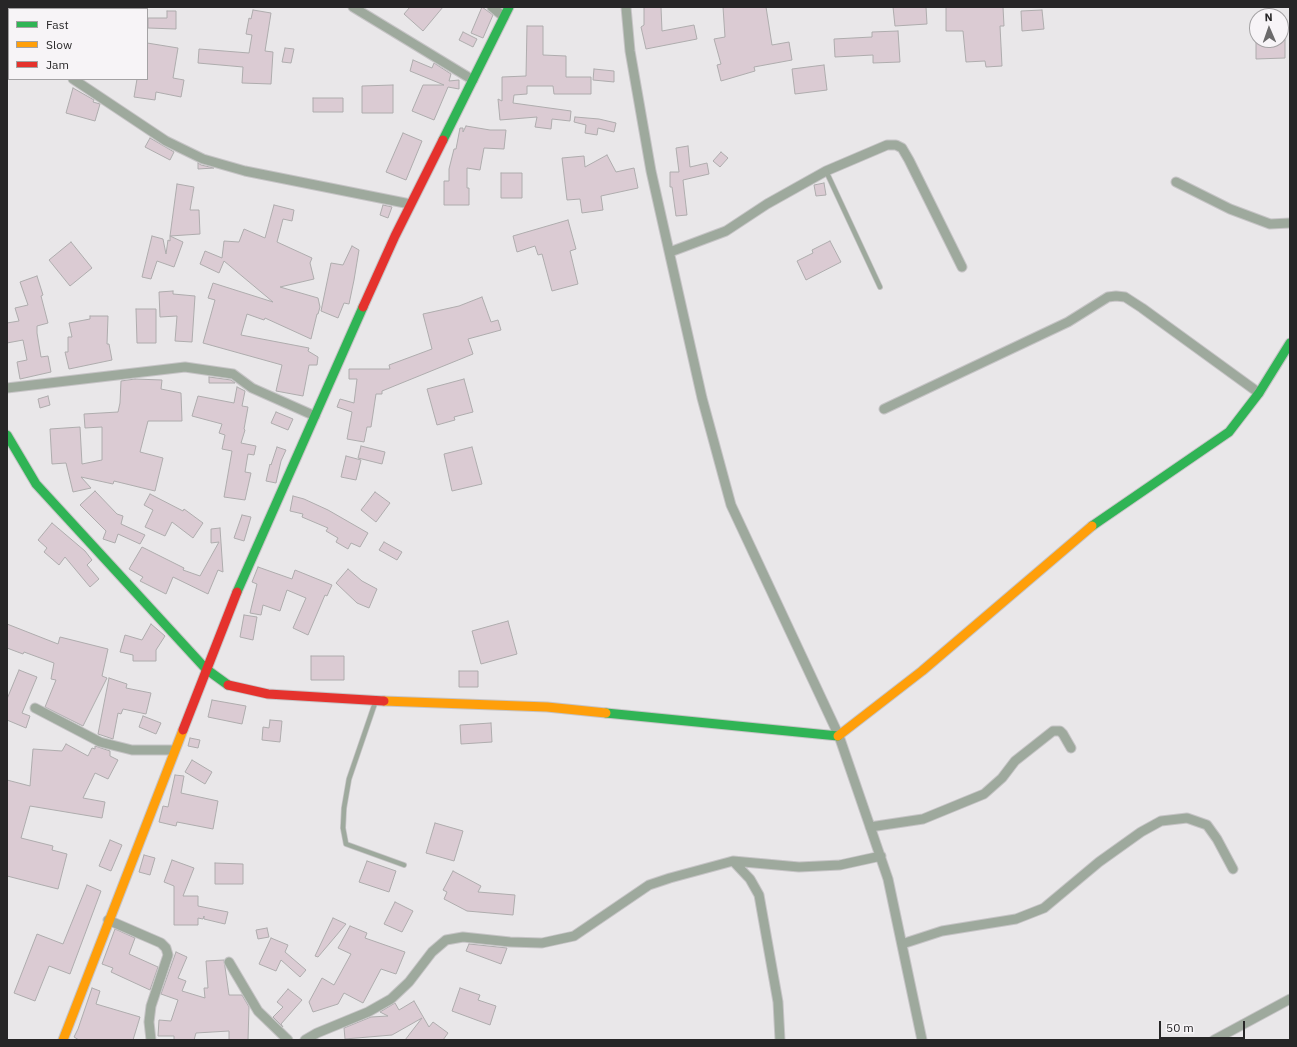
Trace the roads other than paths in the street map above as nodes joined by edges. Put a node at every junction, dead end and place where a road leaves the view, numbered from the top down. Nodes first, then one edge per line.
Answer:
1 (353, 7) edge
2 (492, 7) edge
3 (509, 7) edge
4 (626, 7) edge
5 (504, 18) junction
6 (74, 80) edge
7 (473, 80) junction
8 (826, 171) junction
9 (1176, 182) dead end
10 (410, 204) junction
11 (1290, 223) edge
12 (670, 252) junction
13 (962, 267) dead end
14 (880, 287) dead end
15 (1290, 343) edge
16 (7, 388) edge
17 (1260, 392) junction
18 (884, 409) dead end
19 (315, 416) junction
20 (7, 435) edge
21 (206, 669) junction
22 (375, 701) junction
23 (35, 708) dead end
24 (839, 736) junction
25 (1071, 748) dead end
26 (174, 750) junction
27 (870, 827) junction
28 (881, 856) junction
29 (733, 861) junction
30 (404, 865) dead end
31 (1233, 869) dead end
32 (108, 920) junction
33 (902, 944) junction
34 (228, 962) dead end
35 (1290, 999) edge
36 (63, 1040) edge
37 (151, 1040) edge
38 (288, 1040) edge
39 (305, 1040) edge
40 (780, 1040) edge
41 (922, 1040) edge
42 (1214, 1040) edge

1 - 7 street
2 - 5 street
3 - 5 street
4 - 12 street
5 - 7 street
6 - 10 street
7 - 10 street
8 - 12 street
8 - 13 street
8 - 14 lane
9 - 11 street
10 - 19 street
12 - 24 street
15 - 17 street
16 - 19 street
17 - 18 street
17 - 24 street
19 - 21 street
20 - 21 street
21 - 22 street
21 - 26 street
22 - 24 street
22 - 30 lane
23 - 26 street
24 - 27 street
25 - 27 street
26 - 32 street
27 - 28 street
28 - 29 street
28 - 33 street
29 - 39 street
29 - 40 street
31 - 33 street
32 - 36 street
32 - 37 street
33 - 41 street
34 - 38 street
35 - 42 street

